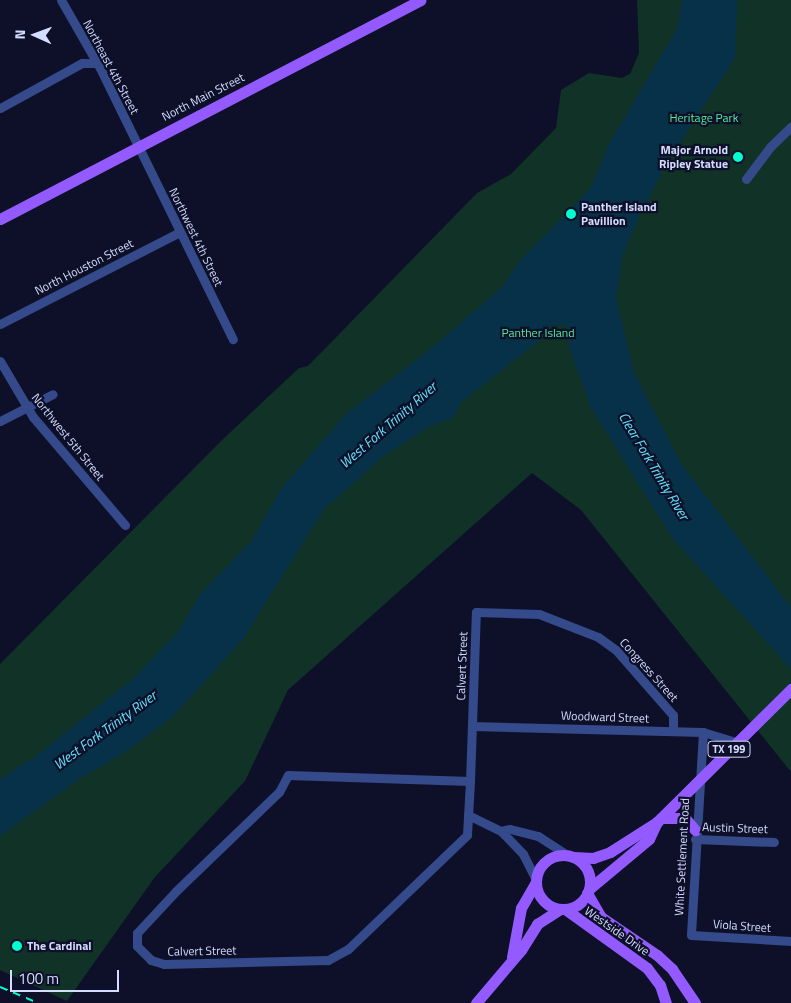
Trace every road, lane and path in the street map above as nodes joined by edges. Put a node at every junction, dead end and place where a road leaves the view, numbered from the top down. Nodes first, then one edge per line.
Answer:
1 (61, 0) edge
2 (420, 0) edge
3 (95, 63) junction
4 (0, 108) edge
5 (791, 127) edge
6 (137, 146) junction
7 (746, 179) dead end
8 (0, 219) edge
9 (180, 232) junction
10 (0, 324) edge
11 (233, 338) dead end
12 (0, 361) edge
13 (53, 394) dead end
14 (26, 408) junction
15 (0, 421) edge
16 (126, 525) dead end
17 (476, 612) joint
18 (791, 688) edge
19 (472, 726) junction
20 (673, 731) junction
21 (703, 732) junction
22 (736, 742) junction
23 (700, 780) junction
24 (470, 781) junction
25 (468, 815) junction
26 (659, 820) junction
27 (501, 831) junction
28 (695, 835) junction
29 (774, 842) dead end
30 (571, 857) junction
31 (536, 881) junction
32 (588, 891) junction
33 (562, 909) junction
34 (691, 935) joint
35 (791, 942) edge
36 (512, 957) junction
37 (477, 1001) edge
38 (666, 1003) edge
39 (695, 1003) edge

1 - 3 street, Northeast 4th Street
2 - 6 main road, North Main Street
3 - 4 street
3 - 6 street, Northeast 4th Street
5 - 7 street
6 - 8 main road, North Main Street
6 - 9 street, Northwest 4th Street
9 - 10 street, North Houston Street
9 - 11 street, Northwest 4th Street
12 - 14 street, Northwest 5th Street
13 - 14 street
14 - 15 street
14 - 16 street, Northwest 5th Street
17 - 19 street, Calvert Street
17 - 20 street, Congress Street
18 - 22 main road, TX 199
19 - 20 street, Woodward Street
19 - 24 street, Calvert Street
20 - 21 street, Woodward Street
21 - 22 street, Woodward Street
21 - 23 street, White Settlement Road
22 - 23 main road, TX 199
23 - 26 main road, TX 199
23 - 28 street, White Settlement Road
24 - 25 street, Calvert Street
24 - 25 street, Calvert Street
25 - 27 street
26 - 28 main road
26 - 30 main road, TX 199
26 - 32 main road, TX 199
27 - 30 street
27 - 31 street
28 - 29 street, Austin Street
28 - 34 street, White Settlement Road
30 - 31 main road
30 - 32 main road
31 - 33 main road
31 - 36 main road
32 - 33 main road
32 - 39 main road, Westside Drive
33 - 36 main road
33 - 38 main road, Westside Drive
34 - 35 street, Viola Street
36 - 37 main road

